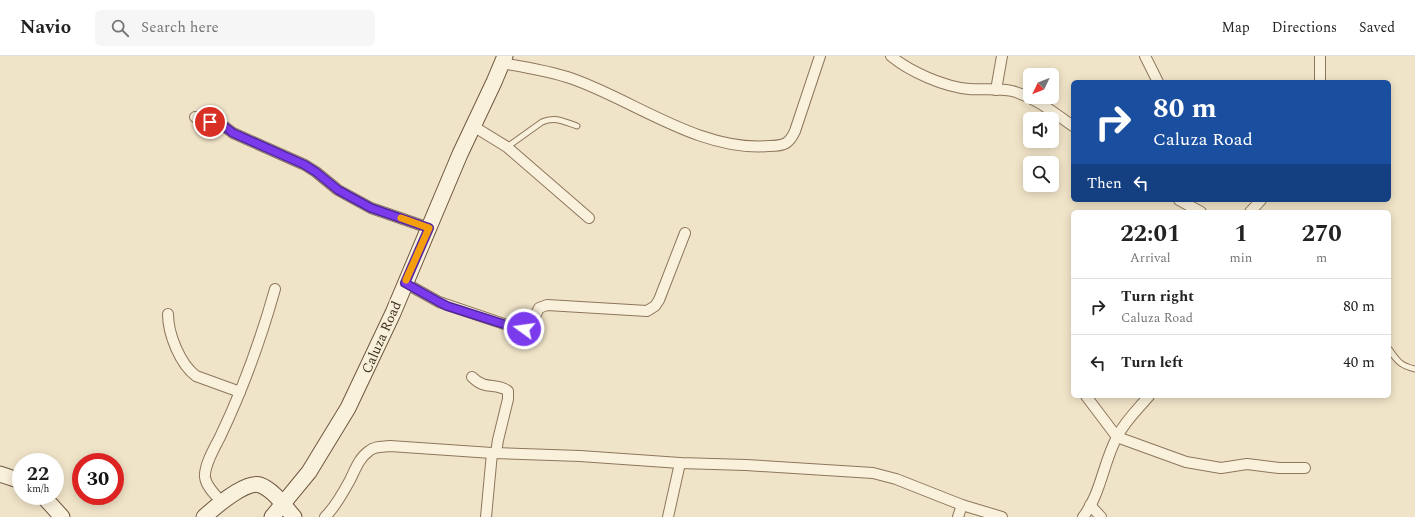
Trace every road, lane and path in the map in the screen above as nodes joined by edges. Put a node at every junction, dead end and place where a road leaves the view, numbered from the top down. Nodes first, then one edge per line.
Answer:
1 (820, 56) edge
2 (891, 56) edge
3 (1002, 56) edge
4 (1145, 56) edge
5 (1320, 56) edge
6 (503, 60) edge
7 (1157, 80) edge
8 (1320, 80) edge
9 (996, 90) junction
10 (195, 117) dead end
11 (1071, 125) edge
12 (473, 126) junction
13 (577, 126) dead end
14 (506, 147) junction
15 (1183, 202) edge
16 (1259, 202) edge
17 (1197, 210) edge
18 (1252, 210) edge
19 (589, 218) dead end
20 (429, 228) junction
21 (685, 233) dead end
22 (405, 283) junction
23 (275, 288) dead end
24 (168, 314) dead end
25 (1391, 352) edge
26 (1415, 369) edge
27 (472, 377) dead end
28 (240, 392) junction
29 (1088, 398) edge
30 (1148, 398) edge
31 (1117, 437) junction
32 (494, 453) junction
33 (680, 463) junction
34 (1305, 468) dead end
35 (0, 474) edge
36 (12, 478) edge
37 (222, 502) junction
38 (283, 504) junction
39 (52, 505) edge
40 (962, 505) junction
41 (1090, 505) junction
42 (62, 517) edge
43 (204, 517) edge
44 (272, 517) edge
45 (294, 517) edge
46 (325, 517) edge
47 (486, 517) edge
48 (668, 517) edge
49 (958, 517) edge
50 (1002, 517) edge
51 (1083, 517) edge
52 (1101, 517) edge

1 - 6 street
2 - 9 street
3 - 9 street
4 - 7 street
5 - 8 street
6 - 12 street, Caluza Road
9 - 11 street
10 - 20 street
12 - 14 street
12 - 20 street, Caluza Road
13 - 14 lane
14 - 19 street
15 - 17 street
16 - 18 street
20 - 22 street, Caluza Road
21 - 22 street
22 - 38 street, Caluza Road
23 - 28 street
24 - 28 street
25 - 26 lane
27 - 32 street
28 - 37 street
29 - 31 street
30 - 31 street
31 - 34 street
31 - 41 street
32 - 33 street
32 - 46 street
32 - 47 street
33 - 40 street
33 - 48 street
35 - 36 street
37 - 38 street
37 - 43 street
38 - 44 street, Caluza Road
38 - 45 street
39 - 42 street
40 - 49 street
40 - 50 street
41 - 51 street
41 - 52 street

